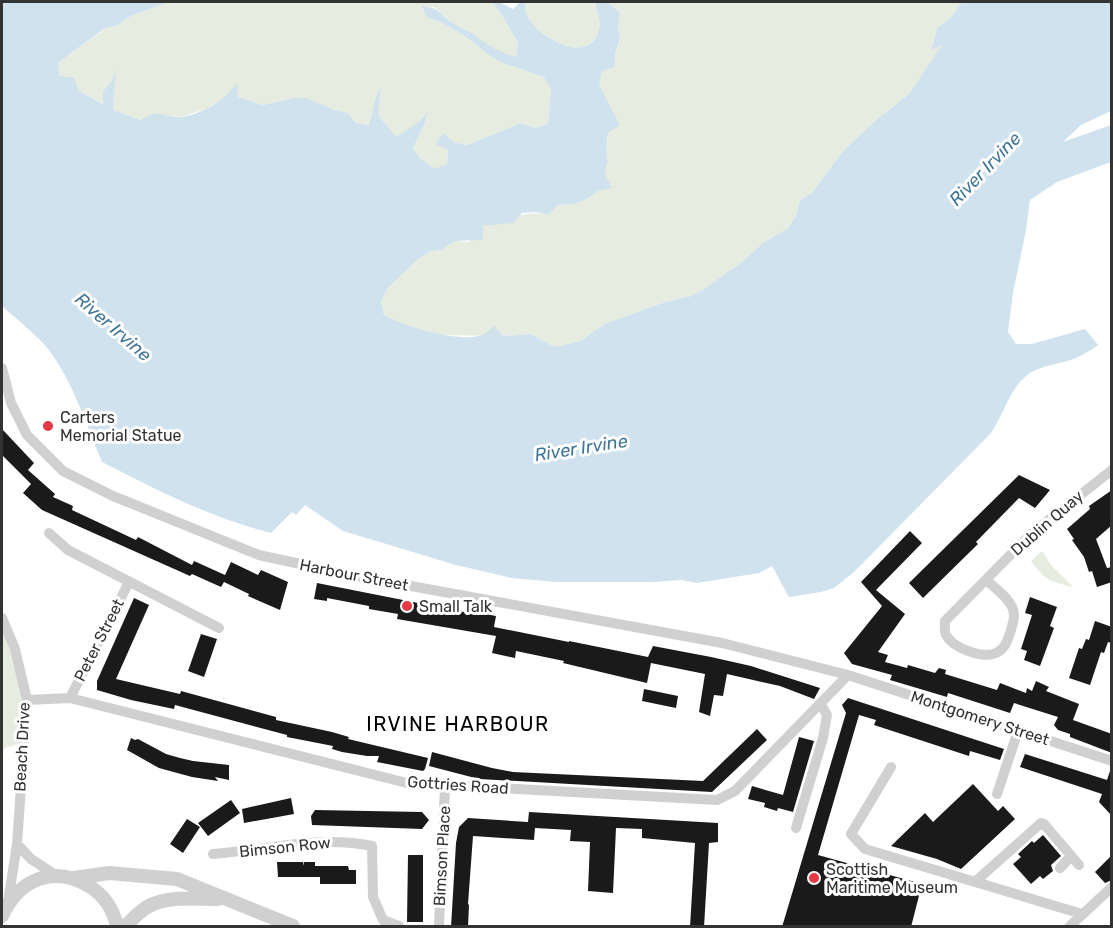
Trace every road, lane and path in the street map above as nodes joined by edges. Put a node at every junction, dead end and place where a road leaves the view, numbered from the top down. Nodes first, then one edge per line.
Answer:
1 (2, 368) edge
2 (1112, 470) edge
3 (49, 533) dead end
4 (986, 580) junction
5 (129, 582) junction
6 (2, 618) edge
7 (219, 628) dead end
8 (848, 675) junction
9 (70, 698) junction
10 (27, 700) junction
11 (820, 703) junction
12 (1018, 731) junction
13 (1112, 761) edge
14 (891, 767) dead end
15 (445, 786) junction
16 (997, 794) dead end
17 (796, 828) dead end
18 (16, 844) junction
19 (213, 854) dead end
20 (1071, 856) junction
21 (1079, 865) dead end
22 (1060, 868) dead end
23 (57, 876) junction
24 (74, 878) junction
25 (975, 882) junction
26 (1112, 886) edge
27 (223, 899) junction
28 (8, 902) junction
29 (1082, 914) junction
30 (2, 916) edge
31 (117, 927) edge
32 (125, 927) edge
33 (293, 927) edge
34 (399, 927) edge
35 (439, 927) edge
36 (1070, 927) edge

1 - 8 street, Harbour Street
2 - 4 street, Dublin Quay
3 - 5 street, Peter Street
4 - 4 street, Dublin Quay
5 - 7 street, Peter Street
5 - 9 street, Peter Street
6 - 10 street, Beach Drive
8 - 11 street, Gottries Road
8 - 12 street, Montgomery Street
9 - 10 street, Gottries Road
9 - 15 street, Gottries Road
10 - 18 street, Beach Drive
11 - 15 street, Gottries Road
11 - 17 street
12 - 13 street, Montgomery Street
12 - 16 street
14 - 25 street
15 - 35 street, Bimson Place
18 - 23 street
18 - 28 street, Beach Drive
19 - 34 street, Bimson Row
20 - 21 street
20 - 22 street
20 - 25 street
23 - 24 street
23 - 28 street
24 - 27 street
24 - 31 street
25 - 29 street
26 - 29 street
27 - 32 street
27 - 33 street
28 - 30 street
29 - 36 street

